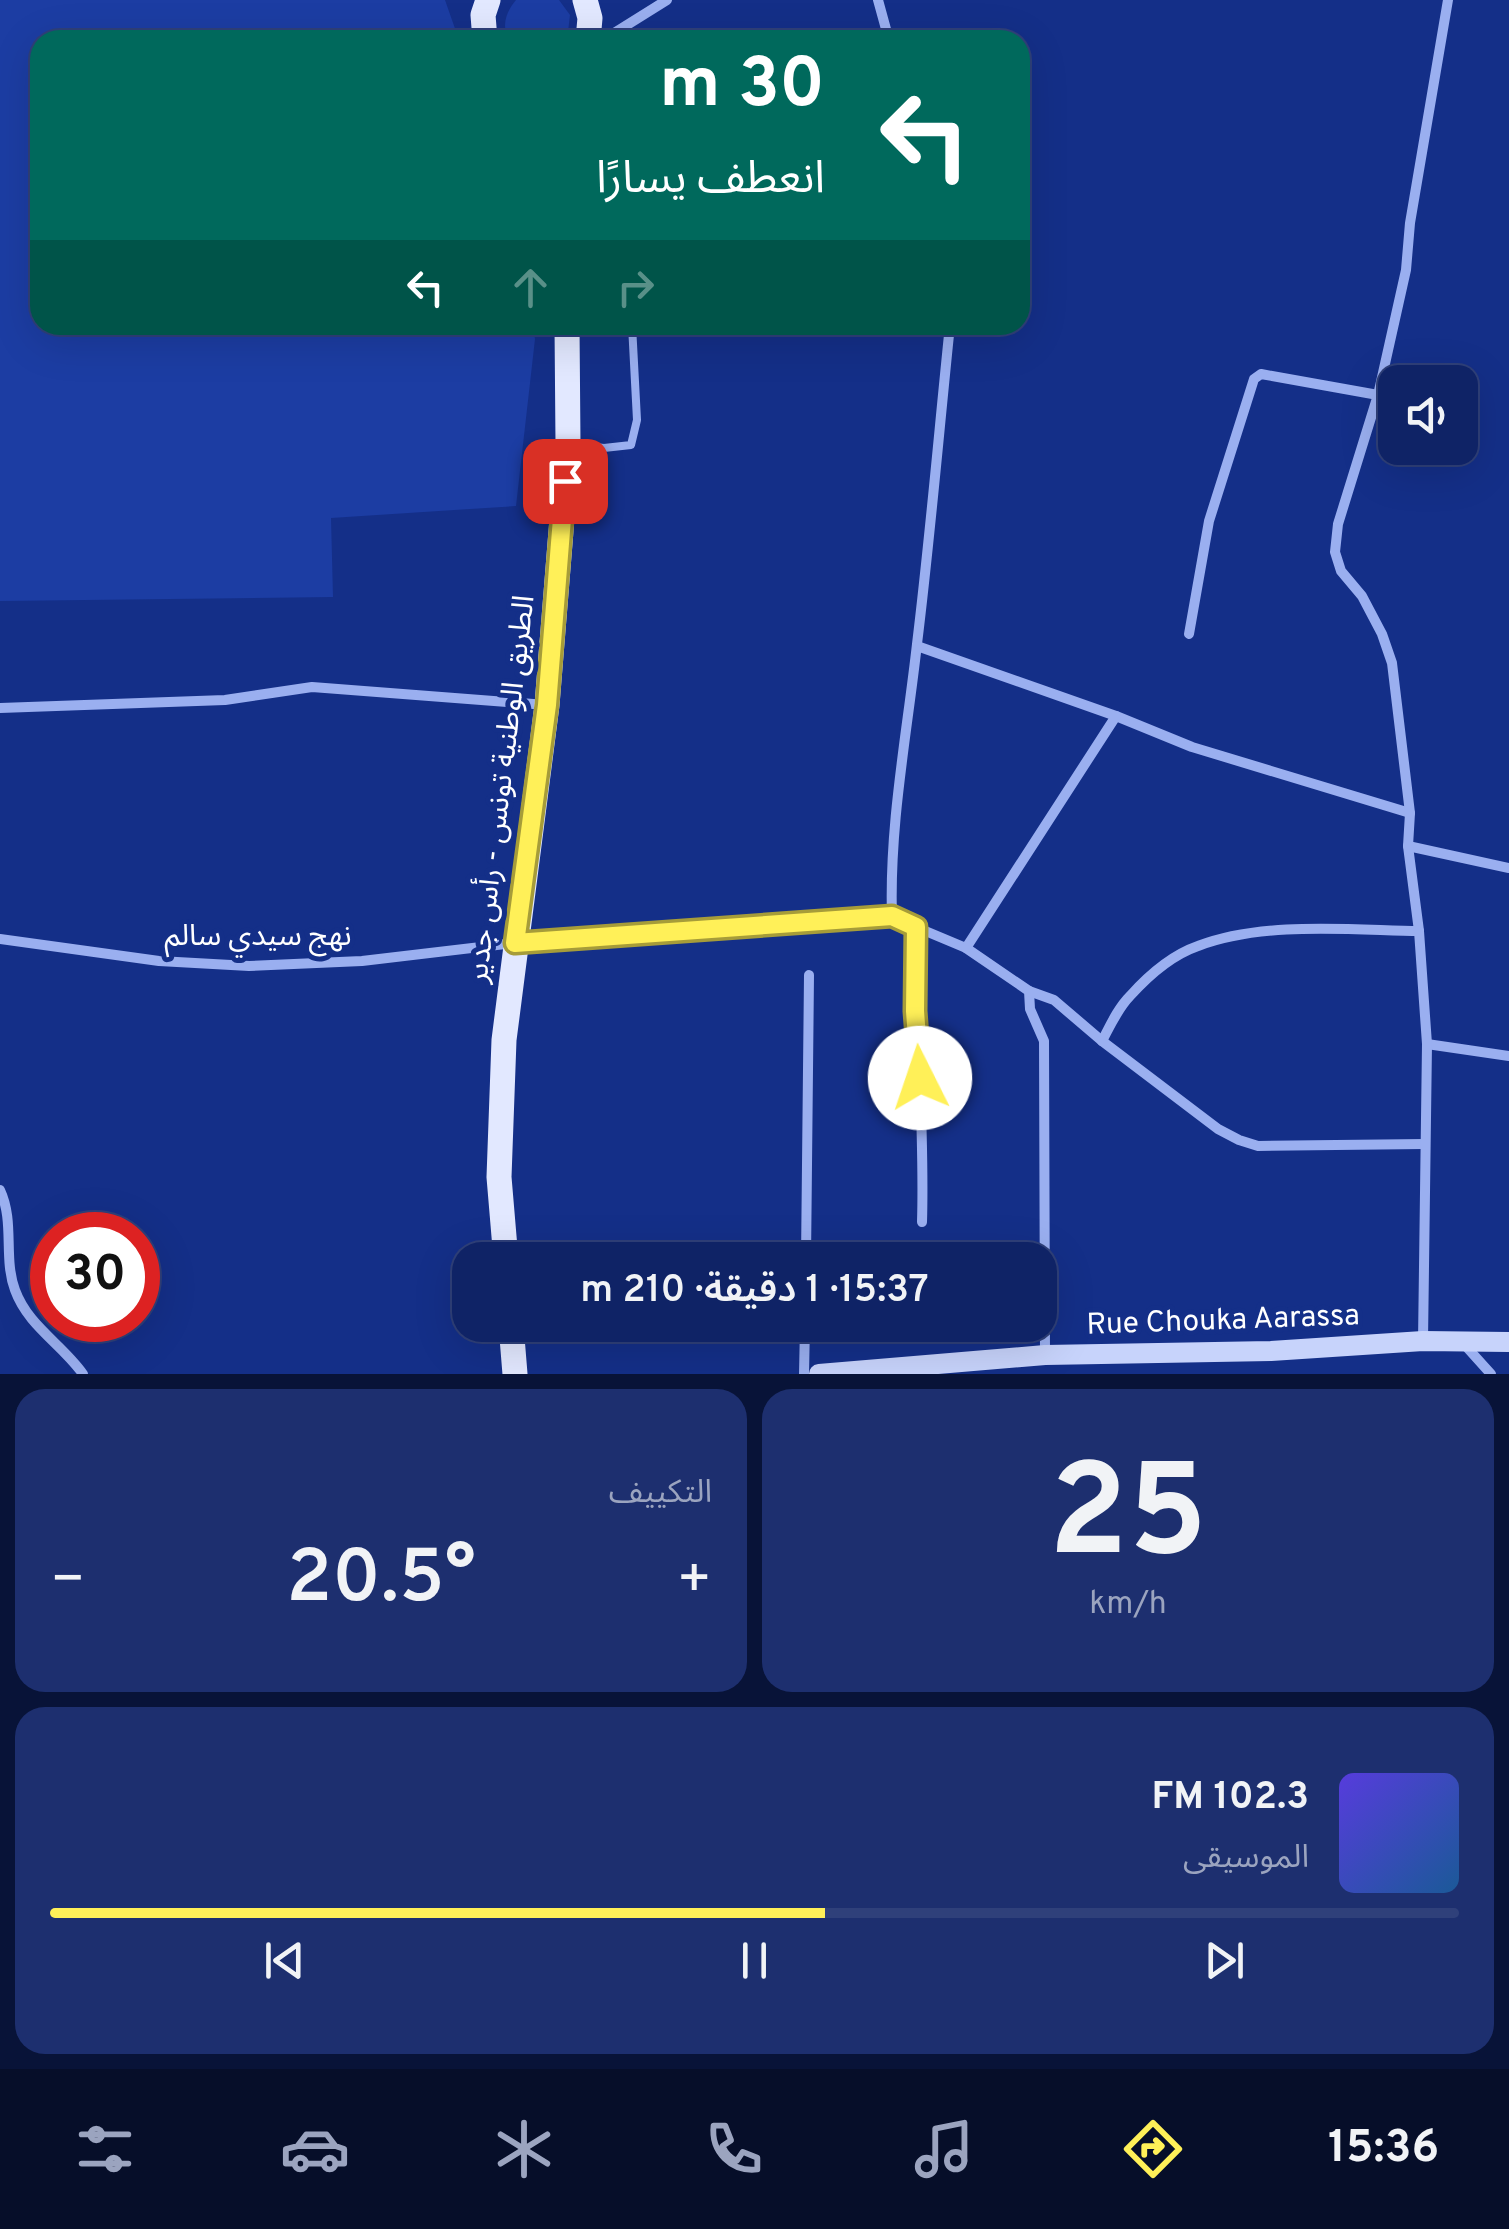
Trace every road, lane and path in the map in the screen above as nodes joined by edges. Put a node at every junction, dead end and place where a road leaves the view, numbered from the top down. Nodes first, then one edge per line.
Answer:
1 (488, 0) edge
2 (585, 0) edge
3 (667, 0) edge
4 (878, 0) edge
5 (1448, 0) edge
6 (484, 30) edge
7 (589, 30) edge
8 (618, 30) edge
9 (886, 30) edge
10 (568, 335) edge
11 (633, 335) edge
12 (949, 335) edge
13 (1385, 365) edge
14 (1378, 395) joint
15 (568, 444) junction
16 (1189, 634) dead end
17 (917, 646) junction
18 (547, 705) junction
19 (0, 708) edge
20 (1116, 716) junction
21 (1410, 813) junction
22 (1408, 846) junction
23 (1509, 868) edge
24 (892, 916) junction
25 (916, 927) junction
26 (1419, 931) junction
27 (0, 939) edge
28 (515, 943) junction
29 (966, 948) junction
30 (809, 975) dead end
31 (1029, 991) junction
32 (1102, 1041) junction
33 (1427, 1044) junction
34 (1509, 1056) edge
35 (1424, 1144) junction
36 (0, 1190) edge
37 (922, 1222) dead end
38 (504, 1242) edge
39 (806, 1242) edge
40 (1423, 1341) junction
41 (512, 1342) edge
42 (805, 1342) edge
43 (1463, 1342) junction
44 (1509, 1342) edge
45 (1045, 1355) junction
46 (84, 1374) edge
47 (515, 1374) edge
48 (804, 1374) edge
49 (819, 1374) edge
50 (1491, 1374) edge

1 - 6 main road
2 - 7 main road
3 - 8 street
4 - 9 street
5 - 13 street
10 - 15 main road, الطريق الوطنية تونس - رأس جدير
11 - 15 lane
12 - 17 street
14 - 16 street
14 - 21 street
15 - 18 main road, الطريق الوطنية تونس - رأس جدير
17 - 20 street
17 - 24 street
18 - 19 street
18 - 28 main road, الطريق الوطنية تونس - رأس جدير
20 - 21 street
20 - 29 street
21 - 22 street
22 - 23 street
22 - 26 street
24 - 25 street
24 - 28 street, نهج سيدي سالم
25 - 29 street
25 - 37 street
26 - 32 street
26 - 33 street
27 - 28 street, نهج سيدي سالم
28 - 38 main road, الطريق الوطنية تونس - رأس جدير
29 - 31 street
30 - 39 street
31 - 32 street
31 - 45 street
32 - 35 street
33 - 34 street
33 - 35 street
35 - 40 street
36 - 46 street
40 - 43 main road, Rue Chouka Aarassa
40 - 45 main road, Rue Chouka Aarassa
41 - 47 main road
42 - 48 street
43 - 44 main road, Rue Chouka Aarassa
43 - 50 street
45 - 49 main road, Rue Chouka Aarassa

